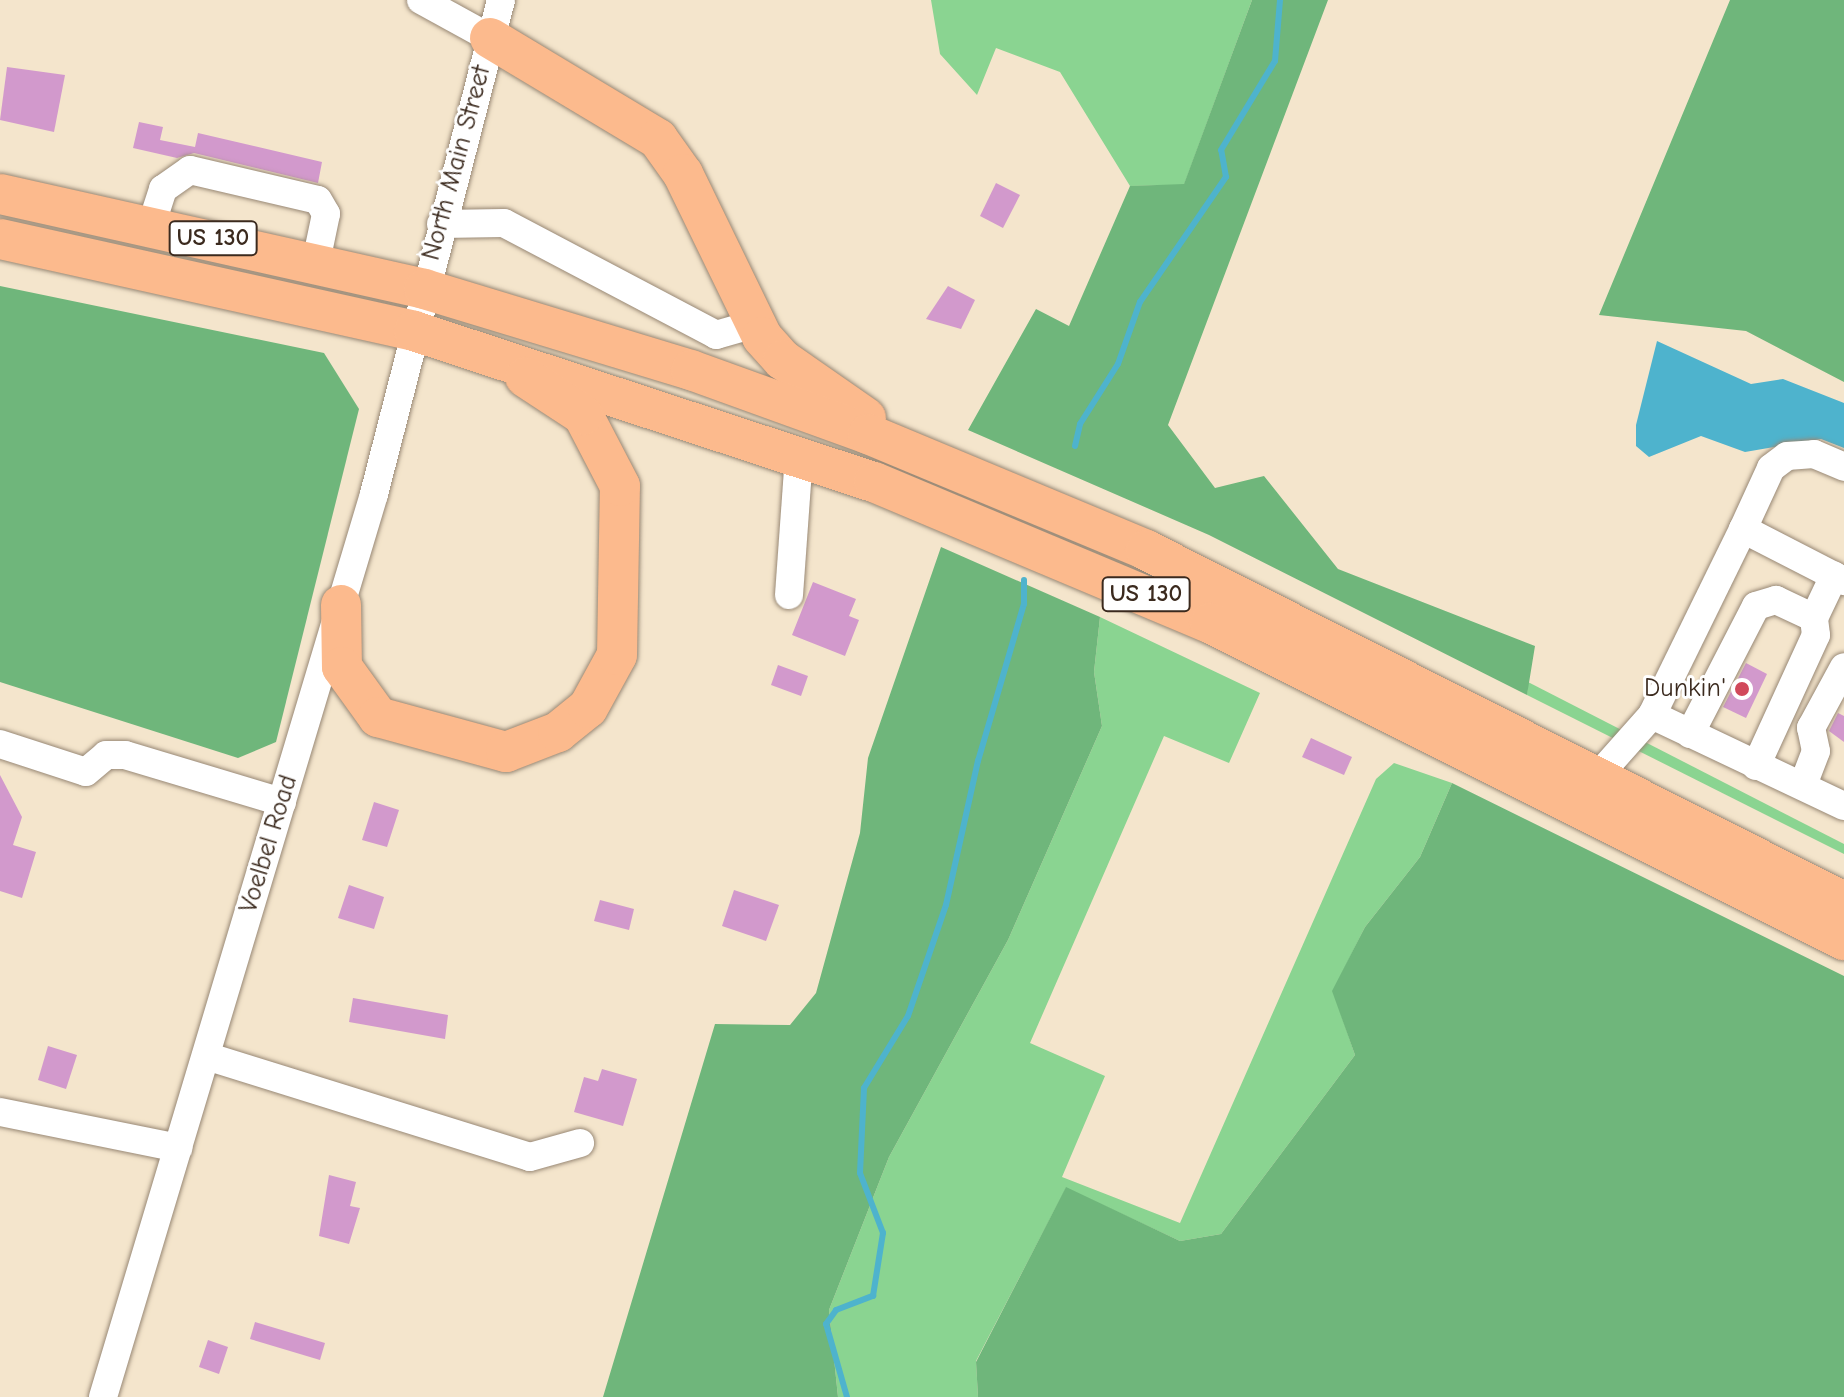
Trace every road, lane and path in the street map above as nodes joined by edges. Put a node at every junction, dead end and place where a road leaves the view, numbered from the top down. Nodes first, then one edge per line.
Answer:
1 (421, 0) edge
2 (501, 0) edge
3 (490, 38) junction
4 (0, 194) edge
5 (152, 223) junction
6 (441, 224) junction
7 (0, 239) edge
8 (316, 262) junction
9 (424, 289) junction
10 (754, 324) junction
11 (414, 331) junction
12 (492, 355) junction
13 (799, 454) junction
14 (1844, 467) edge
15 (953, 468) junction
16 (1743, 529) junction
17 (1839, 579) edge
18 (789, 595) dead end
19 (341, 605) junction
20 (1814, 618) junction
21 (1844, 667) edge
22 (1652, 715) junction
23 (1690, 734) junction
24 (0, 744) edge
25 (1756, 766) junction
26 (1596, 778) junction
27 (1803, 785) junction
28 (282, 802) junction
29 (1844, 806) edge
30 (1843, 899) edge
31 (1844, 940) edge
32 (206, 1056) junction
33 (0, 1112) edge
34 (580, 1143) dead end
35 (178, 1148) junction
36 (103, 1397) edge

1 - 3 street, North Main Street
2 - 3 street, North Main Street
3 - 6 street, North Main Street
3 - 10 highway
4 - 5 highway, US 130
5 - 8 highway, US 130
5 - 8 street
6 - 9 street, North Main Street
6 - 10 street
7 - 11 highway, US 130
8 - 9 highway, US 130
9 - 11 street, Voelbel Road
9 - 15 highway, US 130
10 - 15 highway
11 - 12 highway, US 130
11 - 19 street, Voelbel Road
12 - 13 highway, US 130
12 - 19 highway
13 - 18 street
13 - 31 highway, US 130
14 - 16 street
15 - 26 highway, US 130
16 - 17 street
16 - 22 street
17 - 20 street
19 - 28 street, Voelbel Road
20 - 23 street
20 - 25 street
21 - 27 street
22 - 23 street
22 - 26 street
23 - 25 street
24 - 28 street
25 - 27 street
26 - 30 highway, US 130
27 - 29 street
28 - 32 street, Voelbel Road
32 - 34 street
32 - 35 street, Voelbel Road
33 - 35 street
35 - 36 street, Voelbel Road

